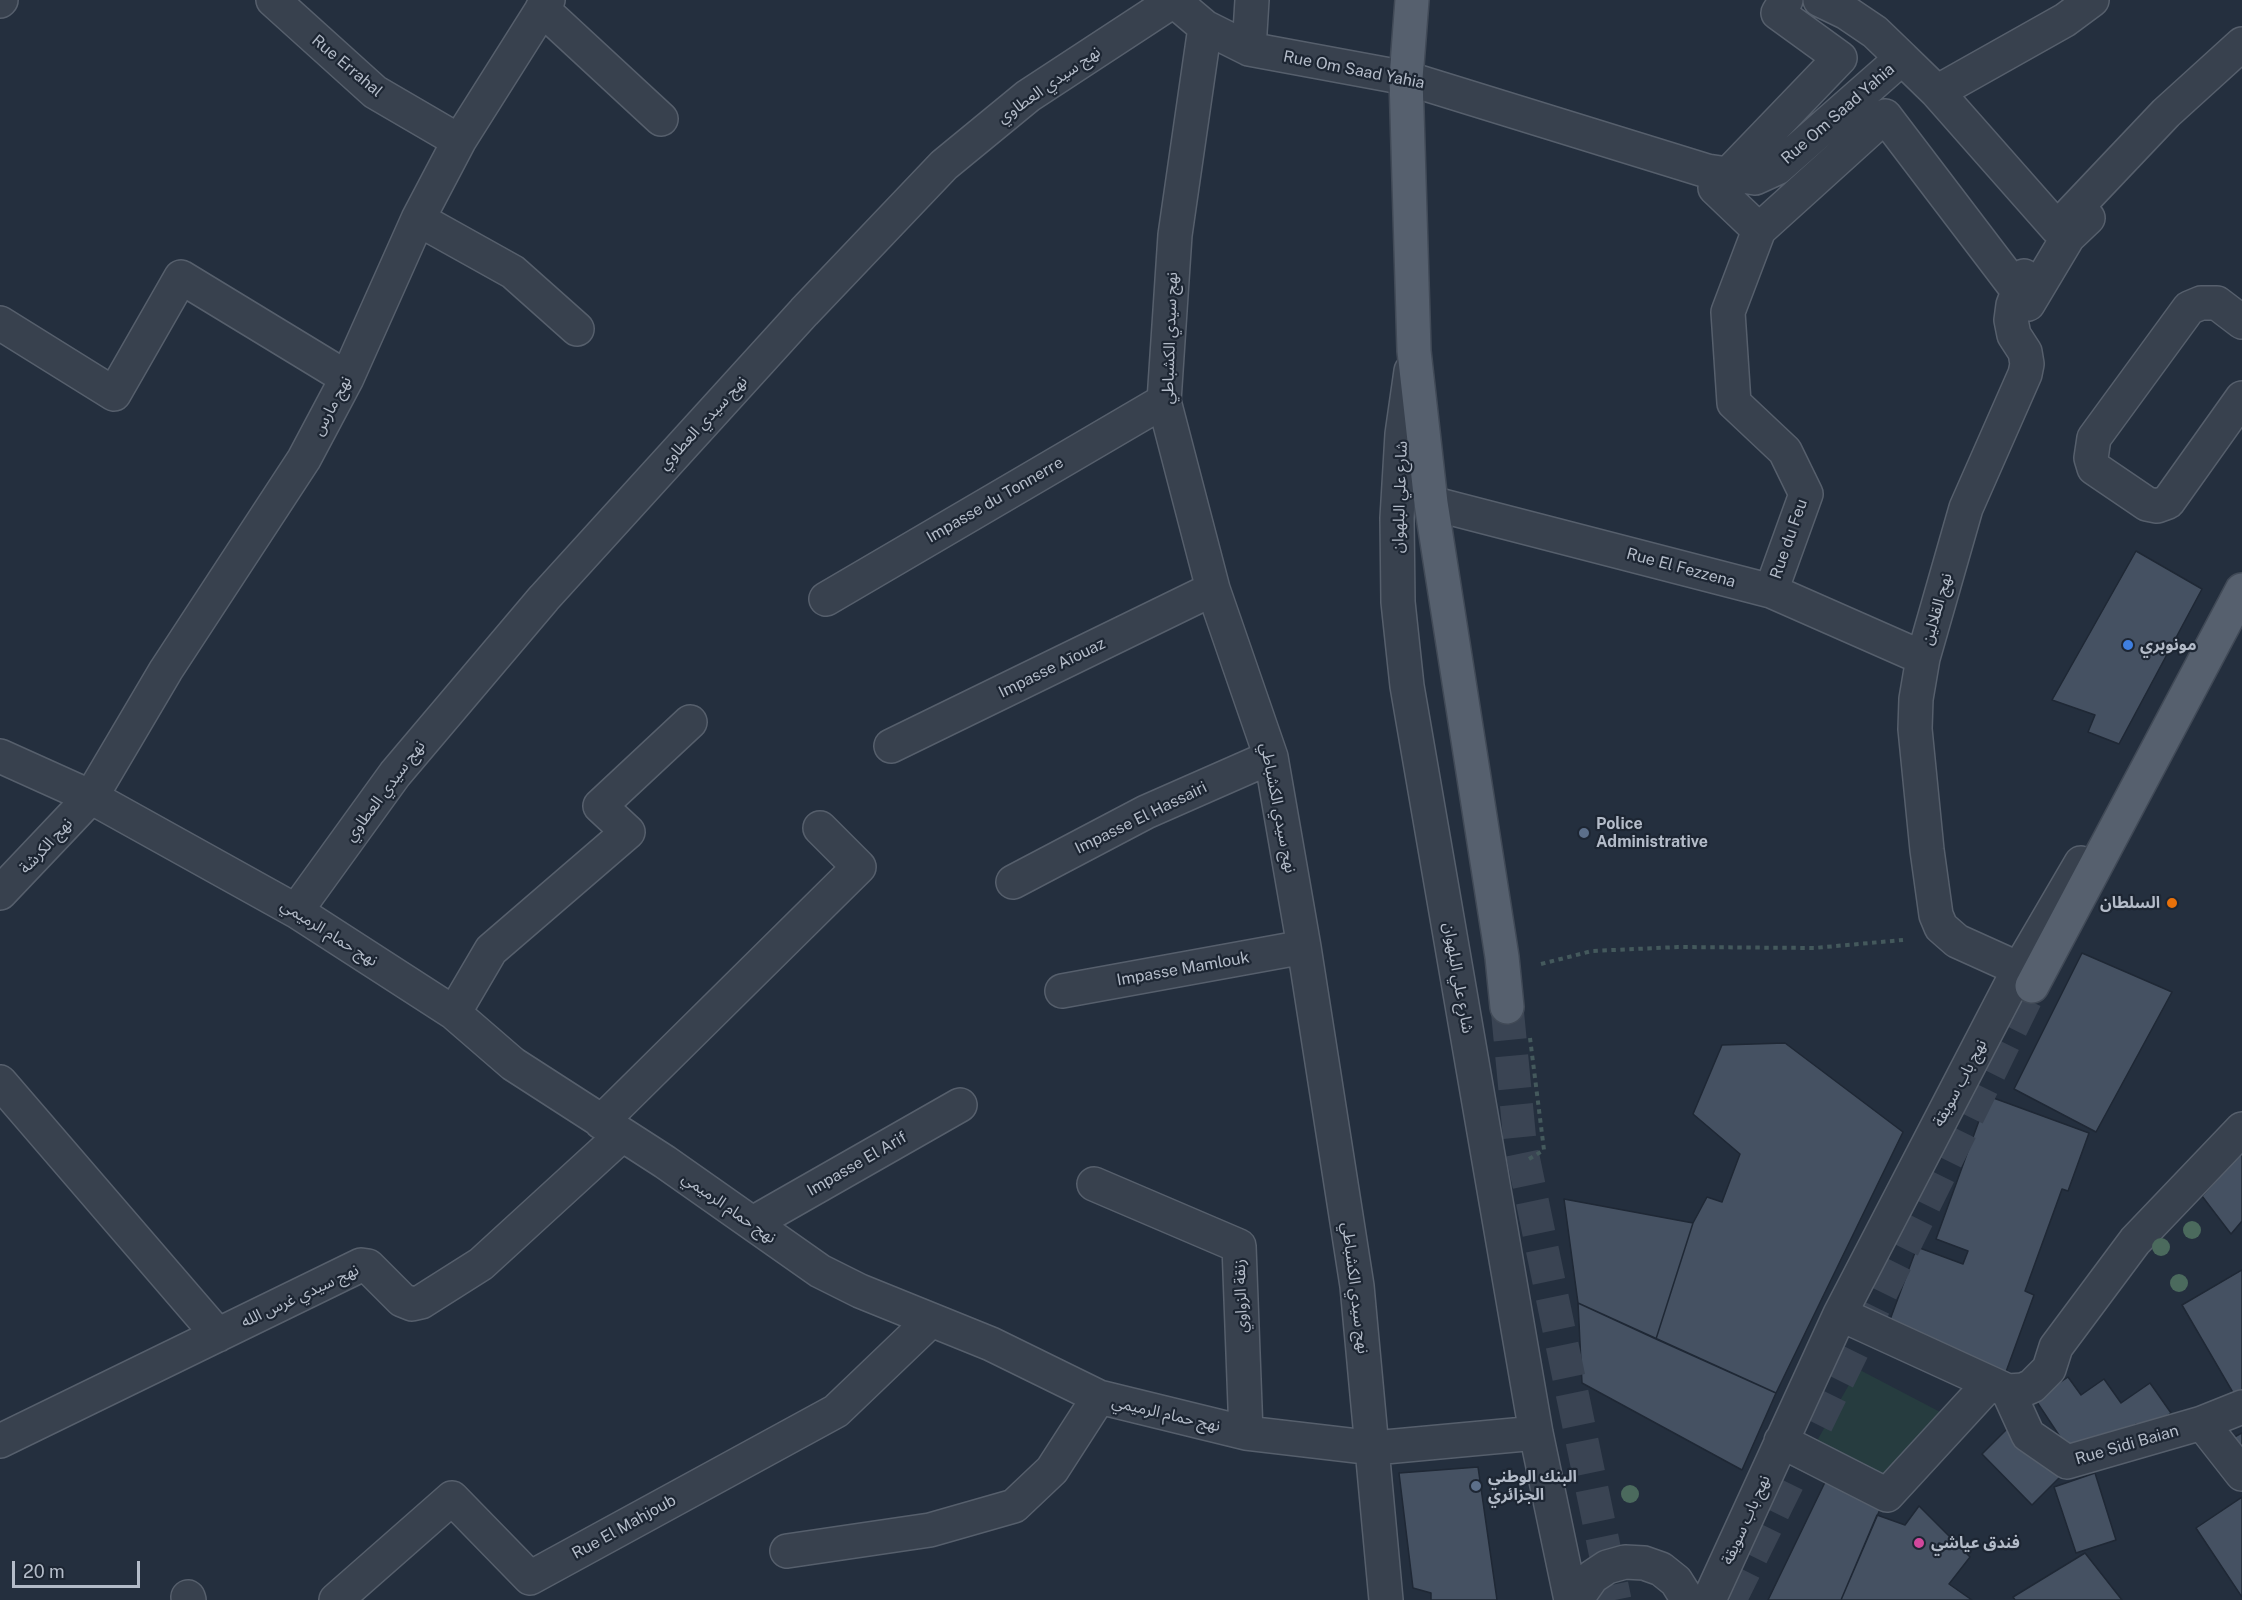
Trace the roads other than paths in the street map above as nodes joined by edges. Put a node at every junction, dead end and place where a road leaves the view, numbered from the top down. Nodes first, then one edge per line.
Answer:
1 (273, 0) edge
2 (1173, 0) edge
3 (1252, 0) edge
4 (1412, 0) edge
5 (1786, 0) edge
6 (1820, 0) edge
7 (2092, 0) edge
8 (545, 5) edge
9 (1205, 27) junction
10 (2242, 44) edge
11 (1249, 49) junction
12 (1902, 58) junction
13 (2242, 73) edge
14 (1406, 78) junction
15 (1937, 92) junction
16 (661, 119) dead end
17 (459, 141) junction
18 (1727, 175) junction
19 (418, 219) junction
20 (2057, 228) junction
21 (1759, 230) junction
22 (2018, 291) junction
23 (2242, 322) edge
24 (0, 323) edge
25 (577, 329) dead end
26 (1414, 351) junction
27 (347, 378) junction
28 (2242, 398) edge
29 (1164, 401) junction
30 (1431, 503) junction
31 (2242, 583) edge
32 (1213, 589) junction
33 (2242, 590) edge
34 (1771, 591) junction
35 (826, 599) dead end
36 (1923, 658) junction
37 (690, 722) dead end
38 (891, 746) dead end
39 (0, 756) edge
40 (1271, 757) junction
41 (91, 797) junction
42 (820, 828) dead end
43 (1013, 882) dead end
44 (0, 894) edge
45 (296, 911) junction
46 (1304, 946) junction
47 (2026, 978) junction
48 (1062, 991) dead end
49 (1507, 1007) tunnel mouth
50 (454, 1013) junction
51 (0, 1082) edge
52 (960, 1105) dead end
53 (612, 1128) junction
54 (2242, 1129) edge
55 (1094, 1184) dead end
56 (753, 1223) junction
57 (1840, 1314) junction
58 (930, 1321) junction
59 (218, 1335) junction
60 (1999, 1387) junction
61 (1099, 1397) junction
62 (2242, 1407) edge
63 (2202, 1423) junction
64 (1246, 1433) junction
65 (1536, 1433) junction
66 (0, 1441) edge
67 (1781, 1441) junction
68 (1374, 1448) junction
69 (2242, 1474) edge
70 (787, 1551) dead end
71 (336, 1600) edge
72 (1386, 1600) edge
73 (1570, 1600) edge
74 (1576, 1600) edge
75 (1688, 1600) edge
76 (1709, 1600) edge

1 - 17 street, Rue Errahal
2 - 9 street, Rue Om Saad Yahia
2 - 45 street, نهج سيدي العطاوي
3 - 11 street
4 - 14 main road, شارع علي البلهوان
5 - 18 street
6 - 12 street
7 - 15 street
8 - 16 street
8 - 17 street, نهج مارس
9 - 11 street, Rue Om Saad Yahia
9 - 29 street, نهج سيدي الكشباطي
10 - 20 street
11 - 14 street, Rue Om Saad Yahia
12 - 15 street, Rue Om Saad Yahia
12 - 18 street, Rue Om Saad Yahia
13 - 22 street
14 - 18 street, Rue Om Saad Yahia
14 - 26 main road, شارع علي البلهوان
15 - 20 street, Rue Om Saad Yahia
17 - 19 street, نهج مارس
18 - 21 street
19 - 25 street
19 - 27 street, نهج مارس
20 - 22 street, نهج القلالين
21 - 22 street
21 - 34 street, Rue du Feu
22 - 36 street, نهج القلالين
23 - 28 street
24 - 27 street
26 - 30 main road, شارع علي البلهوان
26 - 65 street, شارع علي البلهوان
27 - 41 street, نهج مارس
29 - 32 street, نهج سيدي الكشباطي
29 - 35 street, Impasse du Tonnerre
30 - 34 street, Rue El Fezzena
30 - 49 main road, شارع علي البلهوان
31 - 47 street, نهج باب سويقة
32 - 38 street, Impasse Aĩouaz
32 - 40 street, نهج سيدي الكشباطي
33 - 47 main road, نهج باب سويقة
34 - 36 street, Rue El Fezzena
36 - 47 street, نهج القلالين
37 - 50 street
39 - 41 street, نهج حمام الرميمي
40 - 43 street, Impasse El Hassairi
40 - 46 street, نهج سيدي الكشباطي
41 - 44 street, نهج الكرشة
41 - 45 street, نهج حمام الرميمي
42 - 53 street
45 - 50 street, نهج حمام الرميمي
46 - 48 street, Impasse Mamlouk
46 - 68 street, نهج سيدي الكشباطي
47 - 57 street, نهج باب سويقة
50 - 53 street, نهج حمام الرميمي
51 - 59 street
52 - 56 street, Impasse El Arif
53 - 56 street, نهج حمام الرميمي
53 - 59 street, نهج سيدي غرس الله
54 - 60 street
55 - 64 street, زنقة الزواوي
56 - 58 street, نهج حمام الرميمي
57 - 60 street
57 - 67 street, نهج باب سويقة
58 - 61 street, نهج حمام الرميمي
58 - 71 street, Rue El Mahjoub
59 - 66 street, نهج سيدي غرس الله
60 - 63 street, Rue Sidi Baian
60 - 67 street
61 - 64 street, نهج حمام الرميمي
61 - 70 street
62 - 63 street, Rue Sidi Baian
63 - 69 street
64 - 68 street, نهج حمام الرميمي
65 - 68 street, نهج حمام الرميمي
65 - 73 street, شارع علي البلهوان
67 - 76 street, نهج باب سويقة
68 - 72 street, نهج سيدي الكشباطي
74 - 75 street

